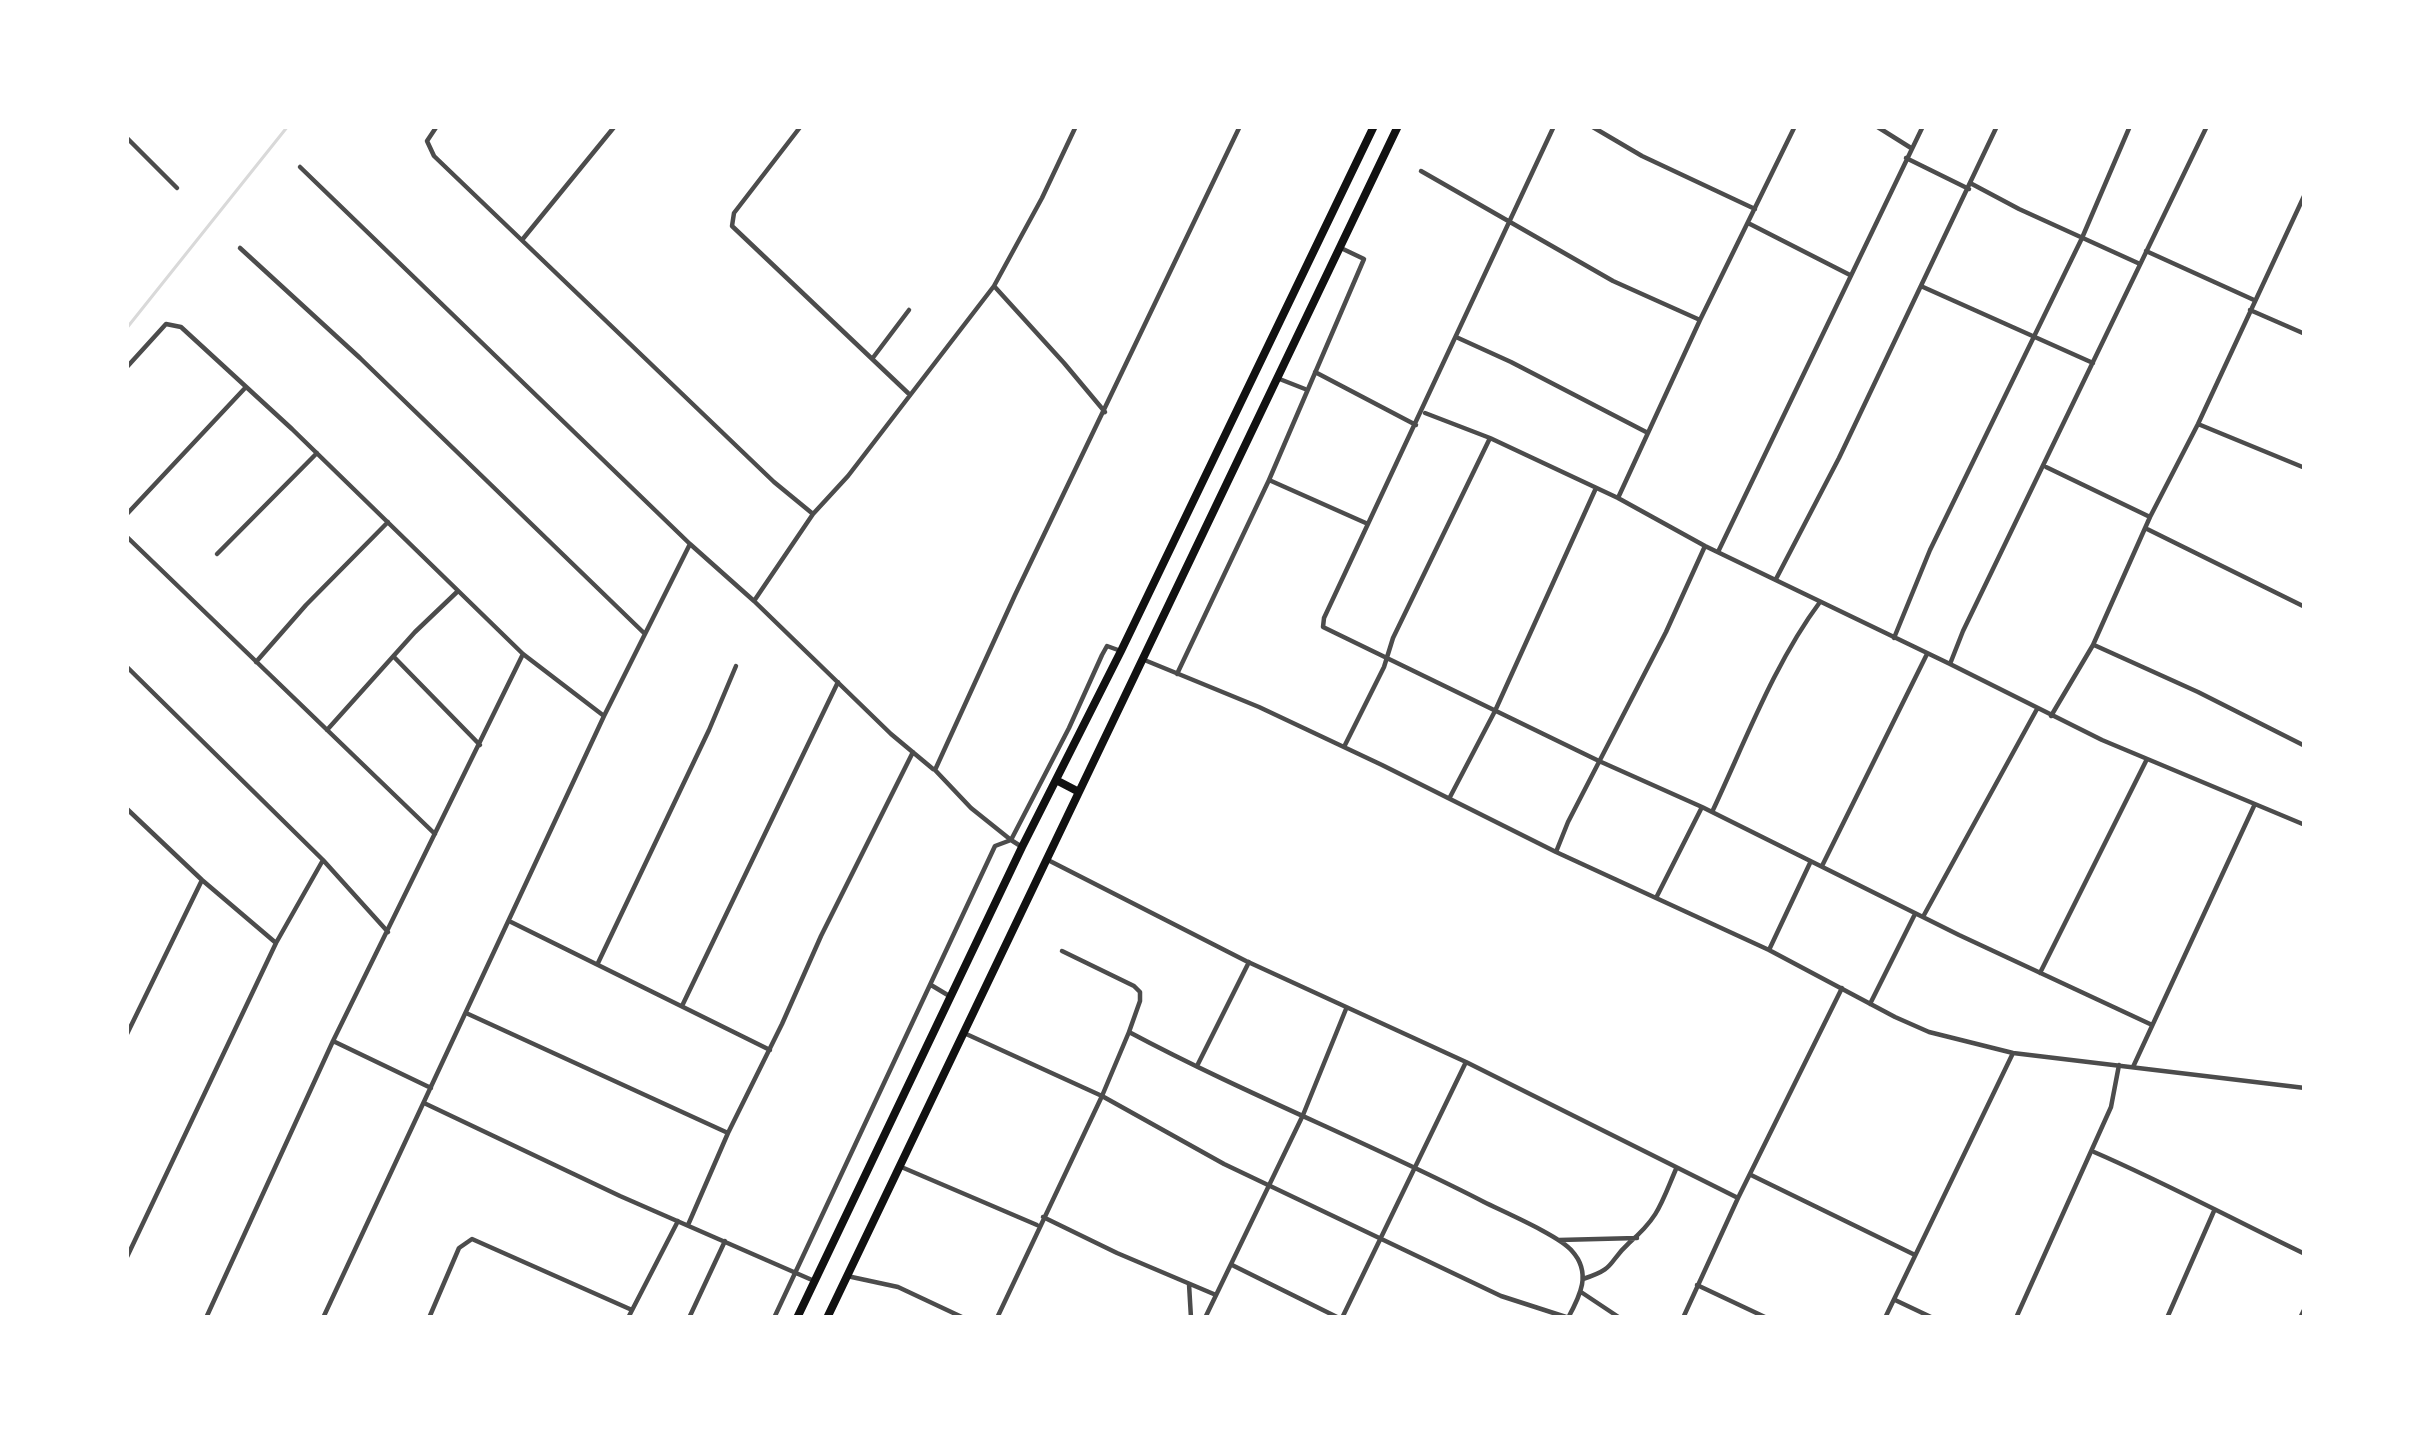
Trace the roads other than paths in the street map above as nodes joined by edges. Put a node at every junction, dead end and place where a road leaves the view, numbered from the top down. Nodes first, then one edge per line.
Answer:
1 (437, 126) edge
2 (615, 126) edge
3 (801, 126) edge
4 (1076, 126) edge
5 (1240, 126) edge
6 (1374, 126) edge
7 (1398, 126) edge
8 (1554, 126) edge
9 (1591, 126) edge
10 (1795, 126) edge
11 (1876, 126) edge
12 (1923, 126) edge
13 (1997, 126) edge
14 (2130, 126) edge
15 (2207, 126) edge
16 (126, 137) edge
17 (1911, 148) junction
18 (1906, 158) junction
19 (300, 167) dead end
20 (1421, 171) dead end
21 (1970, 186) junction
22 (177, 188) dead end
23 (2305, 194) edge
24 (1755, 208) junction
25 (1510, 220) junction
26 (1748, 223) junction
27 (2082, 238) junction
28 (522, 240) junction
29 (240, 248) dead end
30 (1339, 248) junction
31 (2146, 251) junction
32 (2140, 264) junction
33 (1850, 275) junction
34 (994, 286) junction
35 (1922, 286) junction
36 (2254, 300) junction
37 (2249, 309) junction
38 (909, 310) dead end
39 (1700, 320) junction
40 (2305, 334) edge
41 (1456, 337) junction
42 (2034, 337) junction
43 (872, 359) junction
44 (2093, 363) junction
45 (126, 368) edge
46 (1316, 372) junction
47 (1277, 378) junction
48 (246, 387) junction
49 (1307, 390) junction
50 (909, 394) junction
51 (1105, 412) junction
52 (1423, 412) junction
53 (2198, 424) junction
54 (1416, 425) junction
55 (1648, 434) junction
56 (1490, 438) junction
57 (317, 453) junction
58 (2045, 466) junction
59 (2305, 468) edge
60 (1269, 480) junction
61 (1596, 488) junction
62 (1618, 498) junction
63 (126, 514) edge
64 (813, 514) junction
65 (2150, 517) junction
66 (388, 523) junction
67 (1368, 524) junction
68 (2145, 528) junction
69 (126, 536) edge
70 (690, 544) junction
71 (1705, 546) junction
72 (1718, 552) junction
73 (217, 554) dead end
74 (1776, 579) junction
75 (458, 591) junction
76 (754, 601) junction
77 (1820, 602) junction
78 (2305, 607) edge
79 (644, 633) junction
80 (1894, 638) junction
81 (2093, 645) junction
82 (1121, 651) junction
83 (523, 654) junction
84 (1927, 654) junction
85 (394, 657) junction
86 (1386, 658) junction
87 (1142, 659) junction
88 (255, 663) junction
89 (1950, 664) junction
90 (126, 666) edge
91 (736, 666) dead end
92 (133, 674) junction
93 (1177, 674) junction
94 (126, 682) edge
95 (838, 682) junction
96 (2037, 710) junction
97 (1495, 711) junction
98 (604, 716) junction
99 (2051, 716) junction
100 (327, 730) junction
101 (480, 745) junction
102 (2305, 746) edge
103 (1344, 747) junction
104 (913, 752) junction
105 (2147, 759) junction
106 (1599, 761) junction
107 (935, 770) junction
108 (1056, 780) junction
109 (1079, 792) junction
110 (1449, 800) junction
111 (2254, 806) junction
112 (1702, 807) junction
113 (127, 810) edge
114 (1712, 812) junction
115 (2305, 826) edge
116 (435, 834) junction
117 (1011, 840) junction
118 (1022, 848) junction
119 (1556, 852) junction
120 (1046, 859) junction
121 (323, 860) junction
122 (1811, 861) junction
123 (1822, 866) junction
124 (202, 880) junction
125 (1656, 898) junction
126 (1915, 914) junction
127 (1923, 917) junction
128 (509, 921) junction
129 (388, 932) junction
130 (277, 944) junction
131 (1769, 950) junction
132 (1063, 951) dead end
133 (1249, 962) junction
134 (598, 964) junction
135 (2041, 973) junction
136 (931, 985) junction
137 (1842, 988) junction
138 (951, 997) junction
139 (1870, 1004) junction
140 (682, 1006) junction
141 (1346, 1009) junction
142 (465, 1012) junction
143 (2150, 1024) junction
144 (1129, 1032) junction
145 (964, 1033) junction
146 (126, 1036) edge
147 (333, 1041) junction
148 (770, 1050) junction
149 (2013, 1053) junction
150 (1466, 1062) junction
151 (1198, 1065) junction
152 (2120, 1065) junction
153 (2133, 1067) junction
154 (431, 1088) junction
155 (2305, 1088) edge
156 (1102, 1096) junction
157 (424, 1103) junction
158 (1303, 1115) junction
159 (728, 1133) junction
160 (2092, 1152) junction
161 (899, 1166) junction
162 (1677, 1166) junction
163 (1414, 1167) junction
164 (1751, 1175) junction
165 (1268, 1185) junction
166 (1738, 1198) junction
167 (2214, 1211) junction
168 (1043, 1217) junction
169 (677, 1221) junction
170 (688, 1225) junction
171 (1040, 1226) junction
172 (1380, 1236) junction
173 (1637, 1238) junction
174 (1559, 1240) junction
175 (725, 1241) junction
176 (2305, 1254) edge
177 (1914, 1255) junction
178 (126, 1259) edge
179 (1230, 1264) junction
180 (794, 1272) junction
181 (847, 1276) junction
182 (1583, 1279) junction
183 (815, 1282) junction
184 (1189, 1285) junction
185 (1696, 1285) junction
186 (1581, 1292) junction
187 (1216, 1295) junction
188 (1894, 1299) junction
189 (2305, 1308) edge
190 (632, 1310) junction
191 (206, 1318) edge
192 (323, 1318) edge
193 (430, 1318) edge
194 (628, 1318) edge
195 (689, 1318) edge
196 (774, 1318) edge
197 (797, 1318) edge
198 (827, 1318) edge
199 (964, 1318) edge
200 (997, 1318) edge
201 (1191, 1318) edge
202 (1205, 1318) edge
203 (1341, 1318) edge
204 (1568, 1318) edge
205 (1620, 1318) edge
206 (1683, 1318) edge
207 (1767, 1318) edge
208 (1885, 1318) edge
209 (1934, 1318) edge
210 (2016, 1318) edge
211 (2167, 1318) edge
212 (2300, 1318) edge

1 - 28 street
2 - 28 street
3 - 43 street
4 - 34 street
5 - 51 street
6 - 82 main road
7 - 30 main road
8 - 25 street
9 - 24 street
10 - 24 street
11 - 17 street
12 - 17 street
13 - 21 street
14 - 27 street
15 - 31 street
16 - 22 street
17 - 18 street
18 - 21 street
18 - 33 street
19 - 70 street
20 - 25 street
21 - 27 street
21 - 35 street
23 - 36 street
24 - 26 street
25 - 39 street
25 - 41 street
26 - 33 street
26 - 39 street
27 - 32 street
27 - 42 street
28 - 64 street
29 - 79 street
30 - 46 street
30 - 47 main road
31 - 32 street
31 - 36 street
32 - 44 street
33 - 72 street
34 - 50 street
34 - 51 street
35 - 42 street
35 - 74 street
36 - 37 street
37 - 40 street
37 - 53 street
38 - 43 street
39 - 55 street
41 - 52 street
41 - 55 street
42 - 44 street
42 - 80 street
43 - 50 street
44 - 58 street
45 - 48 street
46 - 49 street
46 - 54 street
47 - 49 street
47 - 87 main road
48 - 57 street
48 - 63 street
49 - 60 street
50 - 64 street
51 - 107 street
52 - 54 street
52 - 56 street
53 - 59 street
53 - 65 street
54 - 67 street
55 - 62 street
56 - 61 street
56 - 86 street
57 - 66 street
57 - 73 street
58 - 65 street
58 - 89 street
60 - 67 street
60 - 93 street
61 - 62 street
61 - 97 street
62 - 71 street
64 - 76 street
65 - 68 street
66 - 75 street
66 - 88 street
67 - 86 street
68 - 78 street
68 - 81 street
69 - 88 street
70 - 76 street
70 - 79 street
71 - 72 street
71 - 106 street
72 - 74 street
74 - 77 street
75 - 83 street
75 - 85 street
76 - 95 street
77 - 80 street
77 - 114 street
79 - 98 street
80 - 84 street
81 - 99 street
81 - 102 street
82 - 108 main road
82 - 117 street
83 - 98 street
83 - 101 street
84 - 89 street
84 - 123 street
85 - 100 street
85 - 101 street
86 - 97 street
86 - 103 street
87 - 93 street
87 - 109 main road
88 - 100 street
89 - 96 street
90 - 92 street
91 - 134 street
92 - 94 street
92 - 121 street
93 - 103 street
95 - 104 street
95 - 140 street
96 - 99 street
96 - 127 street
97 - 106 street
97 - 110 street
98 - 128 street
99 - 105 street
100 - 116 street
101 - 116 street
103 - 110 street
104 - 107 street
104 - 148 street
105 - 111 street
105 - 135 street
106 - 112 street
106 - 119 street
107 - 117 street
108 - 109 main road
108 - 118 main road
109 - 120 main road
110 - 119 street
111 - 115 street
111 - 143 street
112 - 114 street
112 - 125 street
113 - 124 street
114 - 122 street
116 - 129 street
117 - 118 street
117 - 136 street
118 - 138 main road
119 - 125 street
120 - 133 street
120 - 145 main road
121 - 129 street
121 - 130 street
122 - 123 street
122 - 131 street
123 - 126 street
124 - 130 street
124 - 146 street
125 - 131 street
126 - 127 street
126 - 139 street
127 - 135 street
128 - 134 street
128 - 142 street
129 - 147 street
130 - 178 street
131 - 137 street
132 - 144 street
133 - 141 street
133 - 151 street
134 - 140 street
135 - 143 street
136 - 138 street
136 - 180 street
137 - 139 street
137 - 164 street
138 - 183 main road
139 - 149 street
140 - 148 street
141 - 150 street
141 - 158 street
142 - 154 street
142 - 159 street
143 - 153 street
144 - 151 street
144 - 156 street
145 - 156 street
145 - 161 main road
147 - 154 street
147 - 191 street
148 - 159 street
149 - 152 street
149 - 177 street
150 - 162 street
150 - 163 street
151 - 158 street
152 - 153 street
152 - 160 street
153 - 155 street
154 - 157 street
156 - 165 street
156 - 168 street
157 - 169 street
157 - 192 street
158 - 163 street
158 - 165 street
159 - 170 street
160 - 167 street
160 - 210 street
161 - 171 street
161 - 181 main road
162 - 166 street
162 - 173 street
163 - 172 street
163 - 174 street
164 - 166 street
164 - 177 street
165 - 172 street
165 - 179 street
166 - 185 street
167 - 176 street
167 - 211 street
168 - 171 street
168 - 184 street
169 - 170 street
169 - 190 street
170 - 175 street
171 - 200 street
172 - 203 street
172 - 204 street
173 - 174 street
173 - 182 street
174 - 182 street
175 - 180 street
175 - 195 street
177 - 188 street
179 - 187 street
179 - 203 street
180 - 183 street
180 - 196 street
181 - 198 main road
181 - 199 street
182 - 186 street
183 - 197 main road
184 - 187 street
184 - 201 street
185 - 206 street
185 - 207 street
186 - 204 street
186 - 205 street
187 - 202 street
188 - 208 street
188 - 209 street
189 - 212 street
190 - 193 street
190 - 194 street

